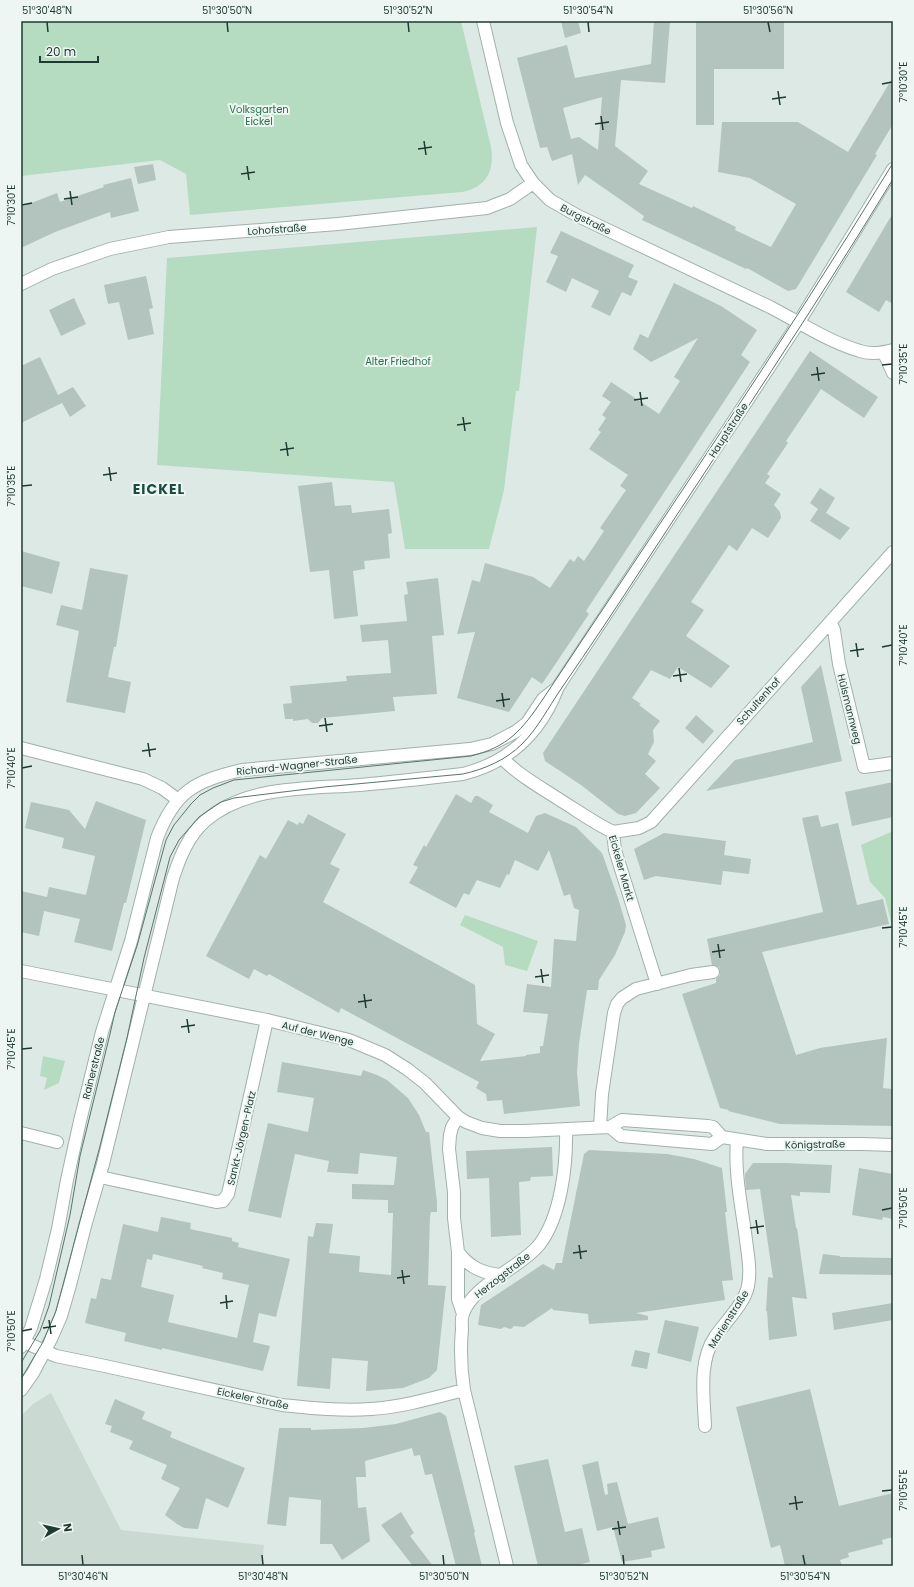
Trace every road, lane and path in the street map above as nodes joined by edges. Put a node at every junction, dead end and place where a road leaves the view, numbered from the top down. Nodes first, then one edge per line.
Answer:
1 (483, 21) edge
2 (893, 169) edge
3 (533, 183) junction
4 (21, 284) edge
5 (799, 322) junction
6 (888, 352) edge
7 (893, 373) edge
8 (893, 552) edge
9 (830, 622) junction
10 (558, 687) junction
11 (492, 744) joint
12 (21, 748) edge
13 (503, 759) junction
14 (893, 763) edge
15 (177, 799) junction
16 (613, 832) junction
17 (21, 971) edge
18 (713, 972) dead end
19 (657, 984) junction
20 (115, 990) junction
21 (145, 996) junction
22 (267, 1020) junction
23 (458, 1117) junction
24 (605, 1127) junction
25 (566, 1129) junction
26 (21, 1134) edge
27 (722, 1137) junction
28 (737, 1140) junction
29 (57, 1142) dead end
30 (893, 1145) edge
31 (100, 1177) junction
32 (458, 1252) junction
33 (500, 1275) junction
34 (463, 1314) junction
35 (22, 1345) edge
36 (45, 1352) junction
37 (21, 1390) edge
38 (464, 1390) junction
39 (705, 1426) dead end
40 (507, 1566) edge

1 - 3 street, Burgstraße
2 - 5 street, Hauptstraße
3 - 4 street, Lohofstraße
3 - 5 street, Burgstraße
5 - 6 street, Burgstraße
5 - 10 street, Hauptstraße
6 - 7 street
8 - 9 street, Schultenhof
9 - 14 street, Hülsmannweg
9 - 16 street, Schultenhof
10 - 11 street, Hauptstraße
10 - 13 street, Hauptstraße
11 - 15 street, Richard-Wagner-Straße
12 - 15 street
13 - 16 street, Eickeler Markt
13 - 21 street
15 - 20 street, Rainerstraße
16 - 19 street, Eickeler Markt
17 - 20 street, Auf der Wenge
18 - 19 street
19 - 24 street
20 - 21 street, Auf der Wenge
20 - 35 street, Rainerstraße
21 - 22 street, Auf der Wenge
21 - 31 street
22 - 23 street, Auf der Wenge
22 - 31 street, Sankt-Jörgen-Platz
23 - 25 street
23 - 32 street
24 - 25 street
24 - 27 street
24 - 27 street
25 - 33 street, Herzogstraße
26 - 29 street
27 - 28 street
28 - 30 street, Königstraße
28 - 39 street, Marienstraße
31 - 36 street
32 - 33 street
32 - 34 street
33 - 34 street, Herzogstraße
34 - 38 street, Herzogstraße
35 - 36 street, Eickeler Straße
36 - 37 street
36 - 38 street, Eickeler Straße
38 - 40 street, Herzogstraße

